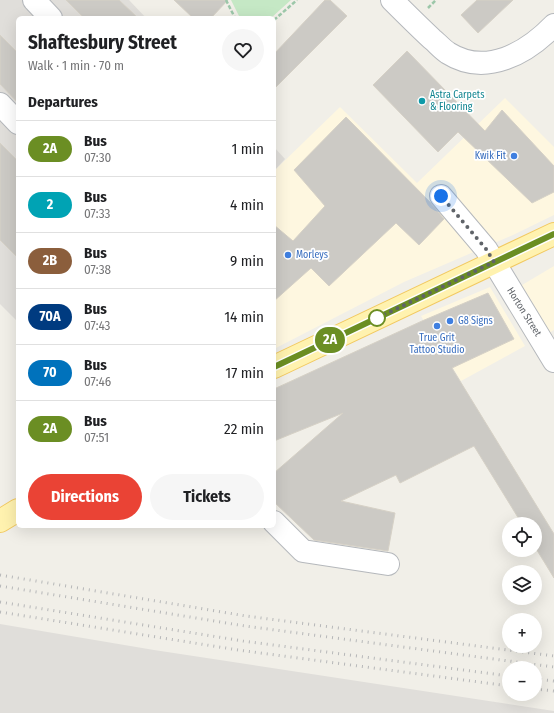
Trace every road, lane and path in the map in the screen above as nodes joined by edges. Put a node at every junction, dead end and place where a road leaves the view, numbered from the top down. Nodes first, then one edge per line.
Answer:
1 (34, 0) edge
2 (226, 0) edge
3 (297, 0) edge
4 (392, 0) edge
5 (50, 16) edge
6 (234, 16) edge
7 (276, 18) edge
8 (554, 25) edge
9 (441, 196) dead end
10 (554, 234) edge
11 (494, 262) junction
12 (554, 361) edge
13 (276, 366) edge
14 (276, 524) edge
15 (388, 564) dead end

1 - 5 street
2 - 6 path
3 - 7 path
4 - 8 street
9 - 11 street, Horton Street
10 - 11 main road
11 - 12 street, Horton Street
11 - 13 main road
14 - 15 street

